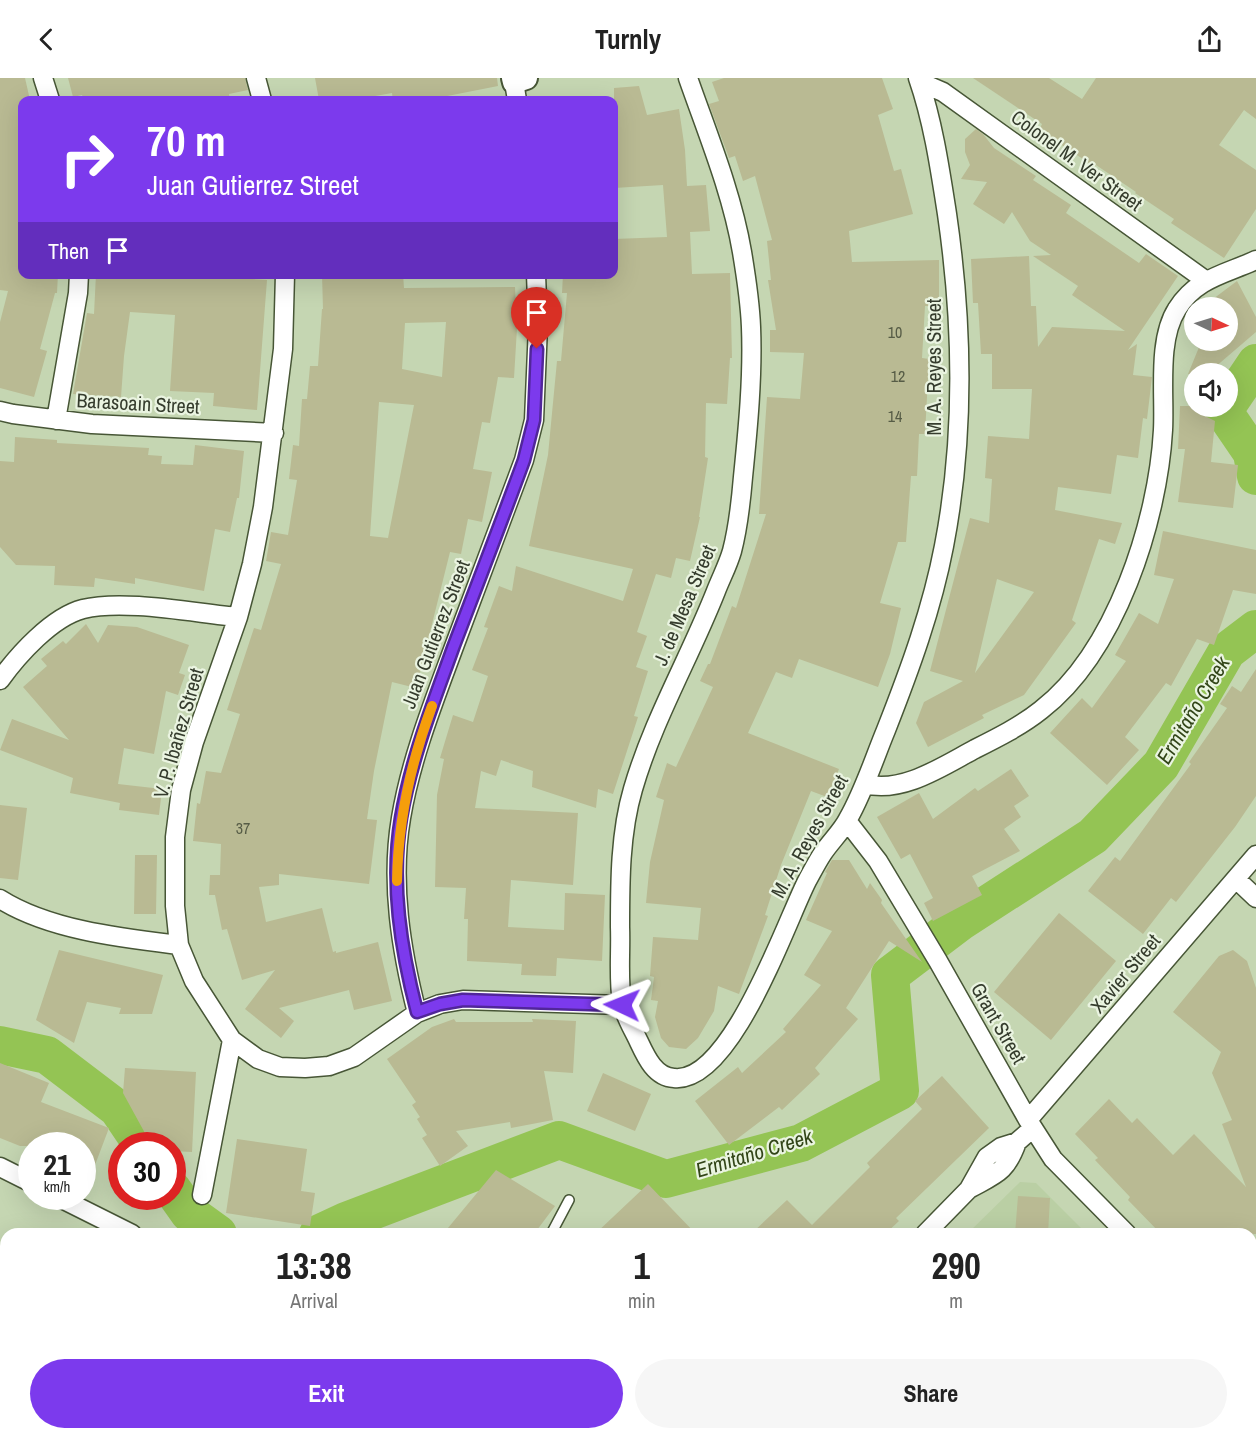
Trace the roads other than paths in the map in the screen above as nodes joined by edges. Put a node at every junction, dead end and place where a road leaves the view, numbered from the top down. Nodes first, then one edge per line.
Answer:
1 (43, 78) edge
2 (256, 78) edge
3 (688, 78) edge
4 (919, 80) edge
5 (49, 96) edge
6 (261, 96) edge
7 (1256, 260) edge
8 (79, 279) edge
9 (285, 279) edge
10 (537, 279) edge
11 (1205, 280) junction
12 (0, 411) edge
13 (56, 420) junction
14 (274, 433) junction
15 (238, 617) junction
16 (0, 680) edge
17 (865, 784) junction
18 (847, 821) junction
19 (1256, 855) edge
20 (1236, 879) junction
21 (1256, 898) edge
22 (0, 899) edge
23 (179, 945) junction
24 (622, 1005) junction
25 (417, 1012) junction
26 (232, 1040) junction
27 (1031, 1124) junction
28 (0, 1167) edge
29 (18, 1176) edge
30 (202, 1195) dead end
31 (569, 1200) dead end
32 (84, 1210) edge
33 (120, 1228) edge
34 (554, 1228) edge
35 (931, 1228) edge
36 (1121, 1228) edge

1 - 5 street
2 - 6 street
3 - 24 street, J. de Mesa Street
4 - 11 street, Colonel M. Ver Street
4 - 17 street, M. A. Reyes Street
7 - 11 street
8 - 13 street
9 - 14 street, V. P. Ibañez Street
10 - 25 street, Juan Gutierrez Street
11 - 17 street
12 - 13 street, Barasoain Street
13 - 14 street, Barasoain Street
14 - 15 street, V. P. Ibañez Street
15 - 16 street
15 - 23 street, V. P. Ibañez Street
17 - 18 street, M. A. Reyes Street
18 - 24 street, M. A. Reyes Street
18 - 27 street, Grant Street
19 - 20 street, Xavier Street
20 - 21 street
20 - 27 street, Xavier Street
22 - 23 street
23 - 26 street, V. P. Ibañez Street
24 - 25 street
25 - 26 street
26 - 30 street
27 - 35 street, Xavier Street
27 - 36 street, Grant Street
28 - 29 street
31 - 34 lane
32 - 33 street

